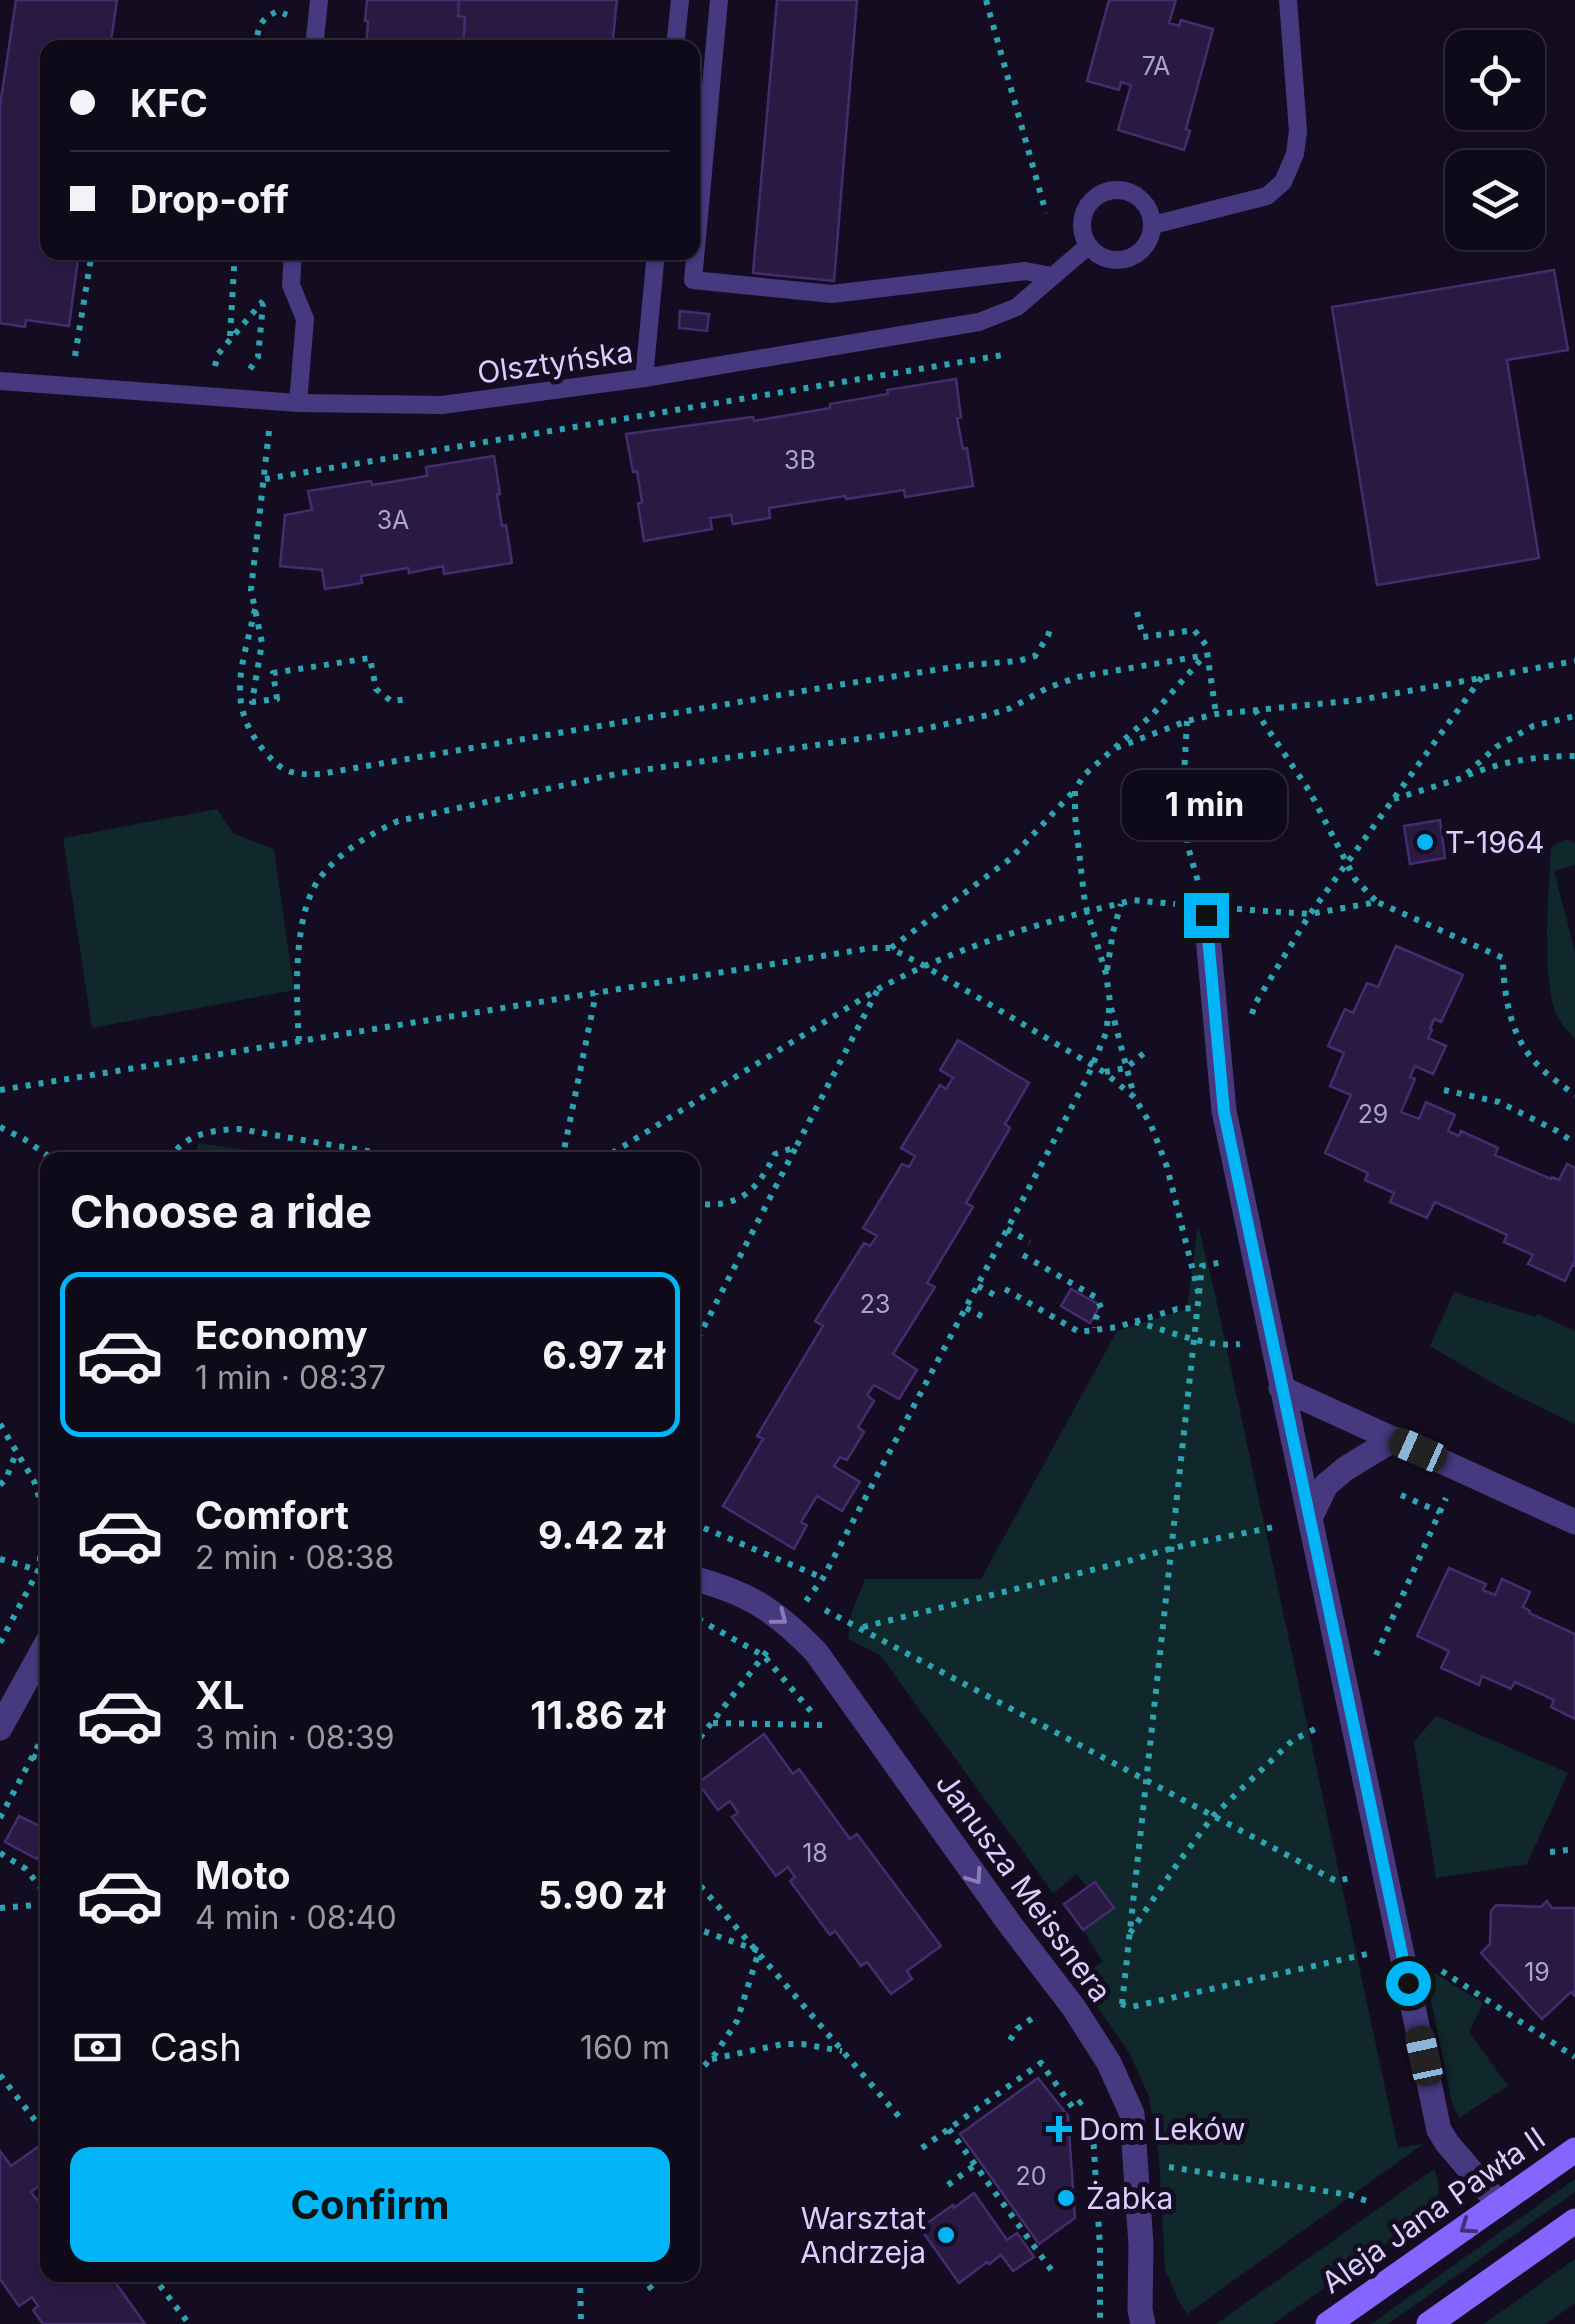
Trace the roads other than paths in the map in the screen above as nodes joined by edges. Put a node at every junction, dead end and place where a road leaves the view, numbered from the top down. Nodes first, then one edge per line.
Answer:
1 (319, 0) edge
2 (680, 0) edge
3 (719, 0) edge
4 (1288, 0) edge
5 (315, 40) edge
6 (676, 40) edge
7 (700, 197) edge
8 (1153, 225) junction
9 (1088, 246) junction
10 (293, 260) edge
11 (655, 260) edge
12 (694, 260) edge
13 (1052, 276) junction
14 (644, 378) junction
15 (0, 381) edge
16 (298, 403) junction
17 (1204, 903) road end
18 (1281, 1388) junction
19 (1394, 1439) junction
20 (1310, 1518) junction
21 (1575, 1522) edge
22 (700, 1580) edge
23 (40, 1656) edge
24 (0, 1728) edge
25 (1575, 2150) edge
26 (1499, 2204) junction
27 (1575, 2222) edge
28 (1143, 2324) edge
29 (1328, 2324) edge
30 (1430, 2324) edge

1 - 5 lane
2 - 6 lane
3 - 7 lane
4 - 8 lane
8 - 9 lane
8 - 9 lane
9 - 13 lane, Olsztyńska
10 - 16 lane
11 - 14 lane
12 - 13 lane
13 - 14 lane, Olsztyńska
14 - 16 lane, Olsztyńska
15 - 16 lane, Olsztyńska
17 - 18 street
18 - 19 street
18 - 20 street
19 - 20 street
19 - 21 street
20 - 26 street
22 -> 28 street, Janusza Meissnera
23 - 24 street
25 - 26 main road, Aleja Jana Pawła II
26 -> 29 main road, Aleja Jana Pawła II
27 - 30 main road

